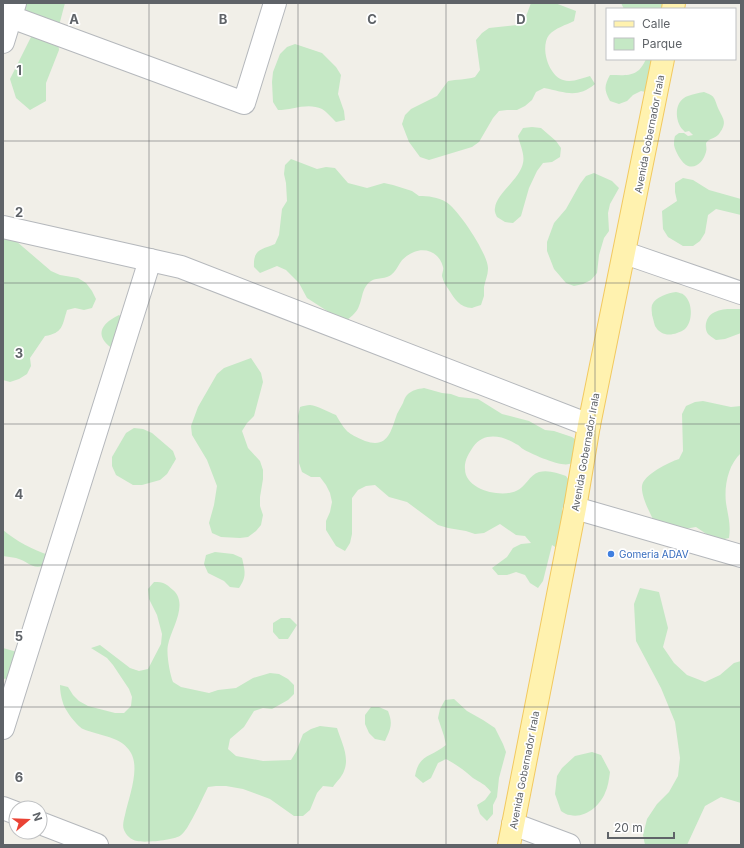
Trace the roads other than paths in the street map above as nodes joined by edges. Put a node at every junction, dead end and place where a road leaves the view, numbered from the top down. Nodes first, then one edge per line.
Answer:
1 (275, 3) edge
2 (13, 10) edge
3 (3, 42) edge
4 (663, 60) edge
5 (3, 227) edge
6 (625, 253) junction
7 (150, 260) junction
8 (741, 292) edge
9 (589, 425) junction
10 (575, 508) junction
11 (741, 556) edge
12 (3, 728) edge
13 (513, 824) junction
14 (48, 826) edge
15 (97, 845) edge
16 (509, 845) edge
17 (569, 845) edge

1 - 2 street
2 - 3 street
4 - 6 main road, Avenida Gobernador Irala
5 - 7 street
6 - 8 street
6 - 9 main road, Avenida Gobernador Irala
7 - 9 street
7 - 12 street
9 - 10 main road, Avenida Gobernador Irala
10 - 11 street
10 - 13 main road, Avenida Gobernador Irala
13 - 16 main road, Avenida Gobernador Irala
13 - 17 street
14 - 15 street

